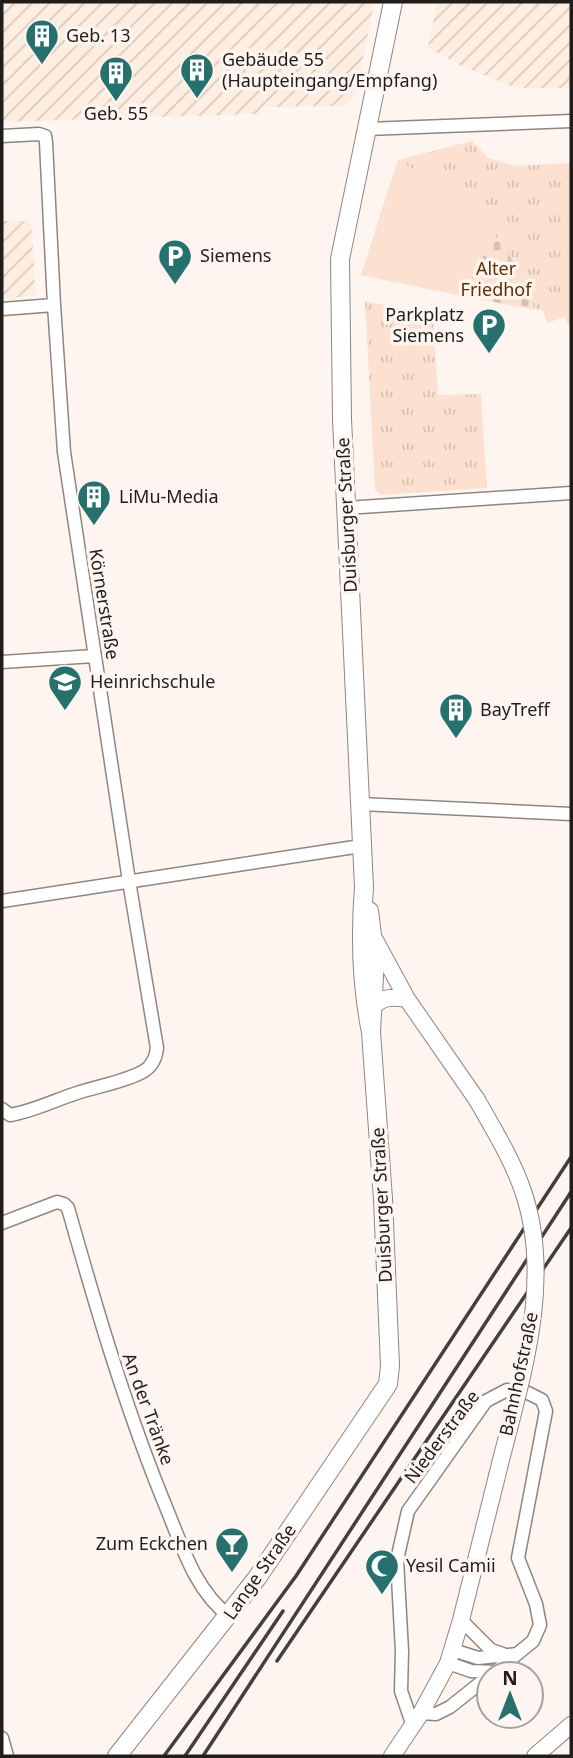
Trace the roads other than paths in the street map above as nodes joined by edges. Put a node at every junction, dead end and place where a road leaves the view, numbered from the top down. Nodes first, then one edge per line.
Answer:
1 (393, 2) edge
2 (571, 121) edge
3 (367, 129) junction
4 (2, 136) edge
5 (54, 305) junction
6 (2, 309) edge
7 (571, 493) edge
8 (346, 508) junction
9 (94, 656) junction
10 (2, 662) edge
11 (360, 804) junction
12 (571, 814) edge
13 (361, 846) junction
14 (128, 881) junction
15 (364, 887) junction
16 (2, 901) edge
17 (374, 937) junction
18 (408, 999) junction
19 (372, 1008) junction
20 (371, 1032) junction
21 (3, 1112) edge
22 (2, 1223) edge
23 (389, 1378) joint
24 (229, 1616) junction
25 (461, 1620) junction
26 (521, 1653) junction
27 (507, 1655) junction
28 (450, 1656) junction
29 (511, 1660) edge
30 (475, 1672) edge
31 (475, 1687) edge
32 (417, 1719) junction
33 (571, 1725) edge
34 (2, 1738) edge
35 (7, 1756) edge
36 (117, 1756) edge
37 (392, 1756) edge
38 (535, 1756) edge

1 - 3 main road, Duisburger Straße
2 - 3 street
3 - 8 main road, Duisburger Straße
4 - 5 street, Körnerstraße
5 - 6 street
5 - 9 street, Körnerstraße
7 - 8 street
8 - 11 main road, Duisburger Straße
9 - 10 street
9 - 14 street, Körnerstraße
11 - 12 street
11 - 13 main road, Duisburger Straße
13 - 14 street
13 - 15 main road, Duisburger Straße
14 - 16 street
14 - 21 street, Körnerstraße
15 - 17 main road, Bahnhofstraße
15 - 20 main road, Duisburger Straße
17 - 18 street, Bahnhofstraße
17 - 19 main road, Duisburger Straße
18 - 19 street
18 - 25 street, Bahnhofstraße, bridge
19 - 20 main road, Duisburger Straße
20 - 23 main road, Duisburger Straße
22 - 24 street, An der Tränke
23 - 24 main road, Lange Straße
24 - 36 main road, Lange Straße
25 - 27 street
25 - 28 street, Bahnhofstraße
26 - 27 street
26 - 29 street, Niederstraße
26 - 32 street, Niederstraße
27 - 28 street
28 - 30 street
28 - 32 street, Bahnhofstraße
31 - 32 street, Niederstraße
32 - 37 street, Bahnhofstraße
33 - 38 street
34 - 35 street

